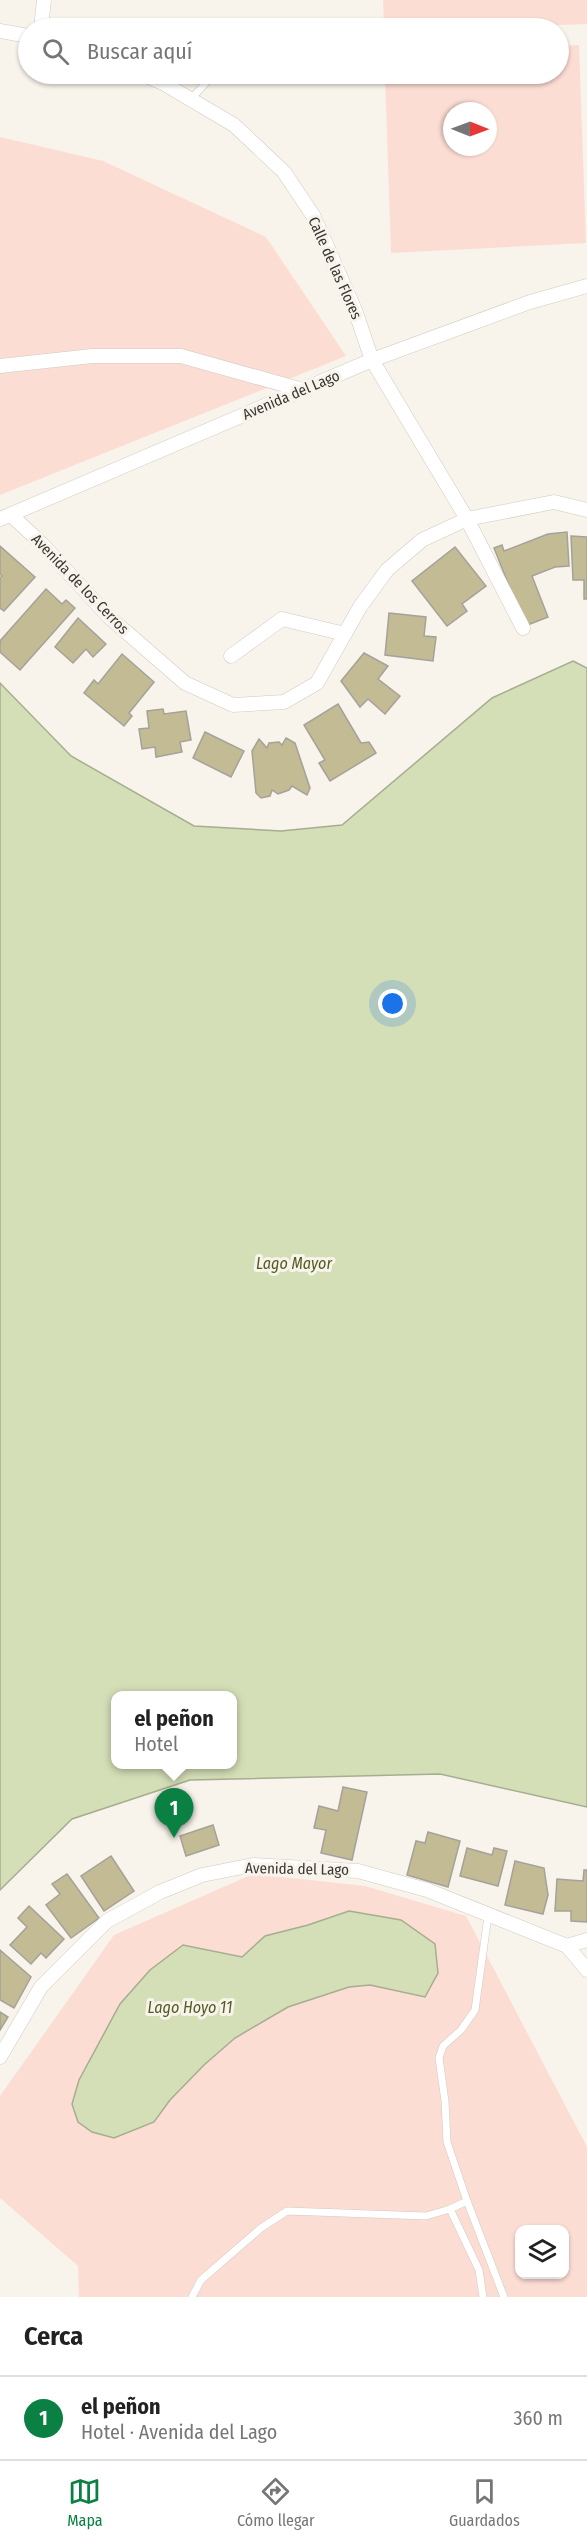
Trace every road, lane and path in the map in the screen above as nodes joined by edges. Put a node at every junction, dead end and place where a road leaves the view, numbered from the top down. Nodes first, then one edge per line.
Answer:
1 (44, 0) edge
2 (42, 18) edge
3 (0, 31) edge
4 (18, 34) edge
5 (162, 84) edge
6 (205, 84) edge
7 (191, 99) junction
8 (587, 286) edge
9 (372, 360) junction
10 (0, 366) edge
11 (303, 390) junction
12 (587, 510) edge
13 (5, 517) edge
14 (467, 519) junction
15 (523, 628) dead end
16 (345, 634) junction
17 (231, 656) dead end
18 (488, 1916) junction
19 (587, 1940) edge
20 (567, 1946) junction
21 (587, 1970) edge
22 (0, 2057) edge
23 (467, 2201) junction
24 (450, 2209) junction
25 (192, 2297) edge
26 (483, 2297) edge
27 (504, 2297) edge

1 - 2 street
3 - 4 street
5 - 7 street, Calle de las Flores
6 - 7 lane
7 - 9 street, Calle de las Flores
8 - 9 street, Avenida del Lago
9 - 11 street, Avenida del Lago
9 - 14 street, Calle de las Flores
10 - 11 street
11 - 13 street, Avenida del Lago
12 - 14 street, Avenida de los Cerros
13 - 16 street, Avenida de los Cerros
14 - 15 street, Calle de las Flores
14 - 16 street, Avenida de los Cerros
16 - 17 street
18 - 20 street, Avenida del Lago
18 - 22 street, Avenida del Lago
18 - 23 lane
19 - 20 street
20 - 21 street
23 - 24 lane
23 - 27 lane
24 - 25 lane
24 - 26 lane

